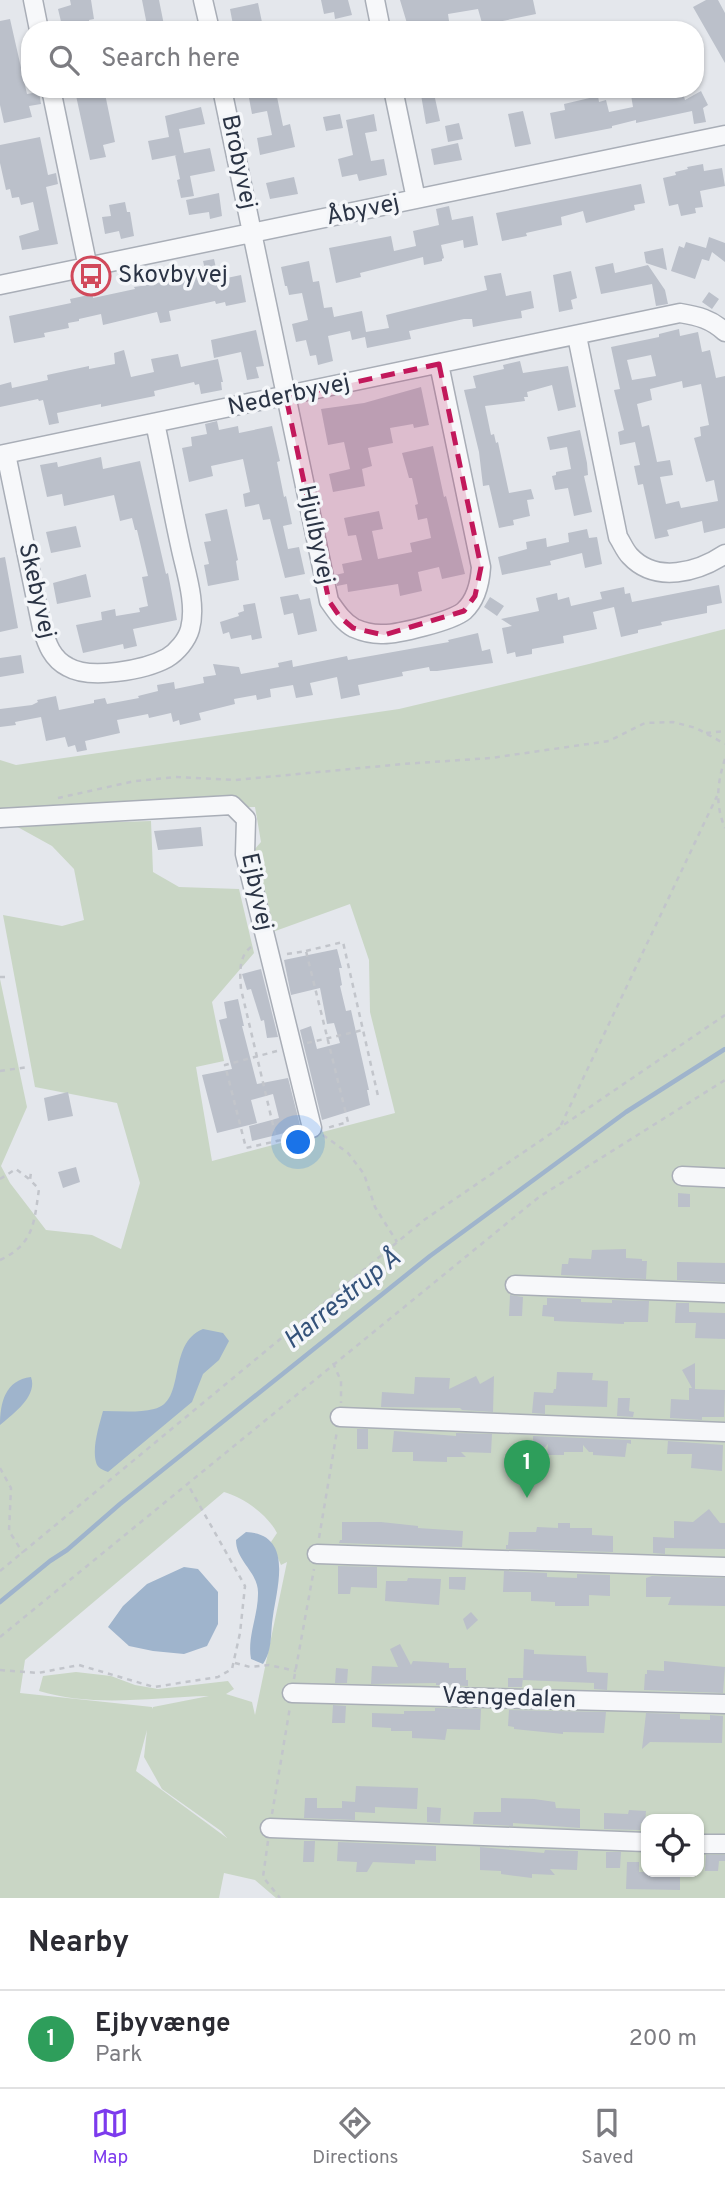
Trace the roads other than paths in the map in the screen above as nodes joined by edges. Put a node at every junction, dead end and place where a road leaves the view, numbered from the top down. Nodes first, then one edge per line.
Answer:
1 (33, 0) edge
2 (203, 0) edge
3 (375, 0) edge
4 (37, 21) edge
5 (208, 21) edge
6 (379, 21) edge
7 (53, 98) edge
8 (224, 98) edge
9 (395, 98) edge
10 (725, 135) edge
11 (416, 199) junction
12 (253, 234) junction
13 (88, 268) junction
14 (0, 285) edge
15 (725, 332) edge
16 (577, 336) junction
17 (439, 365) junction
18 (286, 397) junction
19 (155, 423) junction
20 (3, 454) edge
21 (725, 554) edge
22 (0, 818) edge
23 (312, 1128) road end
24 (682, 1177) dead end
25 (725, 1178) edge
26 (515, 1284) dead end
27 (725, 1293) edge
28 (340, 1417) road end
29 (725, 1432) edge
30 (317, 1554) road end
31 (725, 1567) edge
32 (292, 1693) road end
33 (725, 1704) edge
34 (270, 1828) road end
35 (641, 1842) edge
36 (704, 1844) edge
37 (725, 1844) edge

1 - 4 street
2 - 5 street
3 - 6 street
7 - 13 street
8 - 12 street, Brobyvej
9 - 11 street
10 - 11 street, Åbyvej
11 - 12 street, Åbyvej
12 - 13 street, Åbyvej
12 - 18 street, Hjulbyvej
13 - 14 street, Åbyvej
15 - 16 street, Nederbyvej
16 - 17 street, Nederbyvej
16 - 21 street
17 - 18 street, Nederbyvej
17 - 18 street, Hjulbyvej
18 - 19 street, Nederbyvej
19 - 20 street, Nederbyvej
19 - 20 street, Skebyvej
22 - 23 street, Ejbyvej
24 - 25 street
26 - 27 street
28 - 29 street
30 - 31 street
32 - 33 street, Vængedalen
34 - 35 street
36 - 37 street

